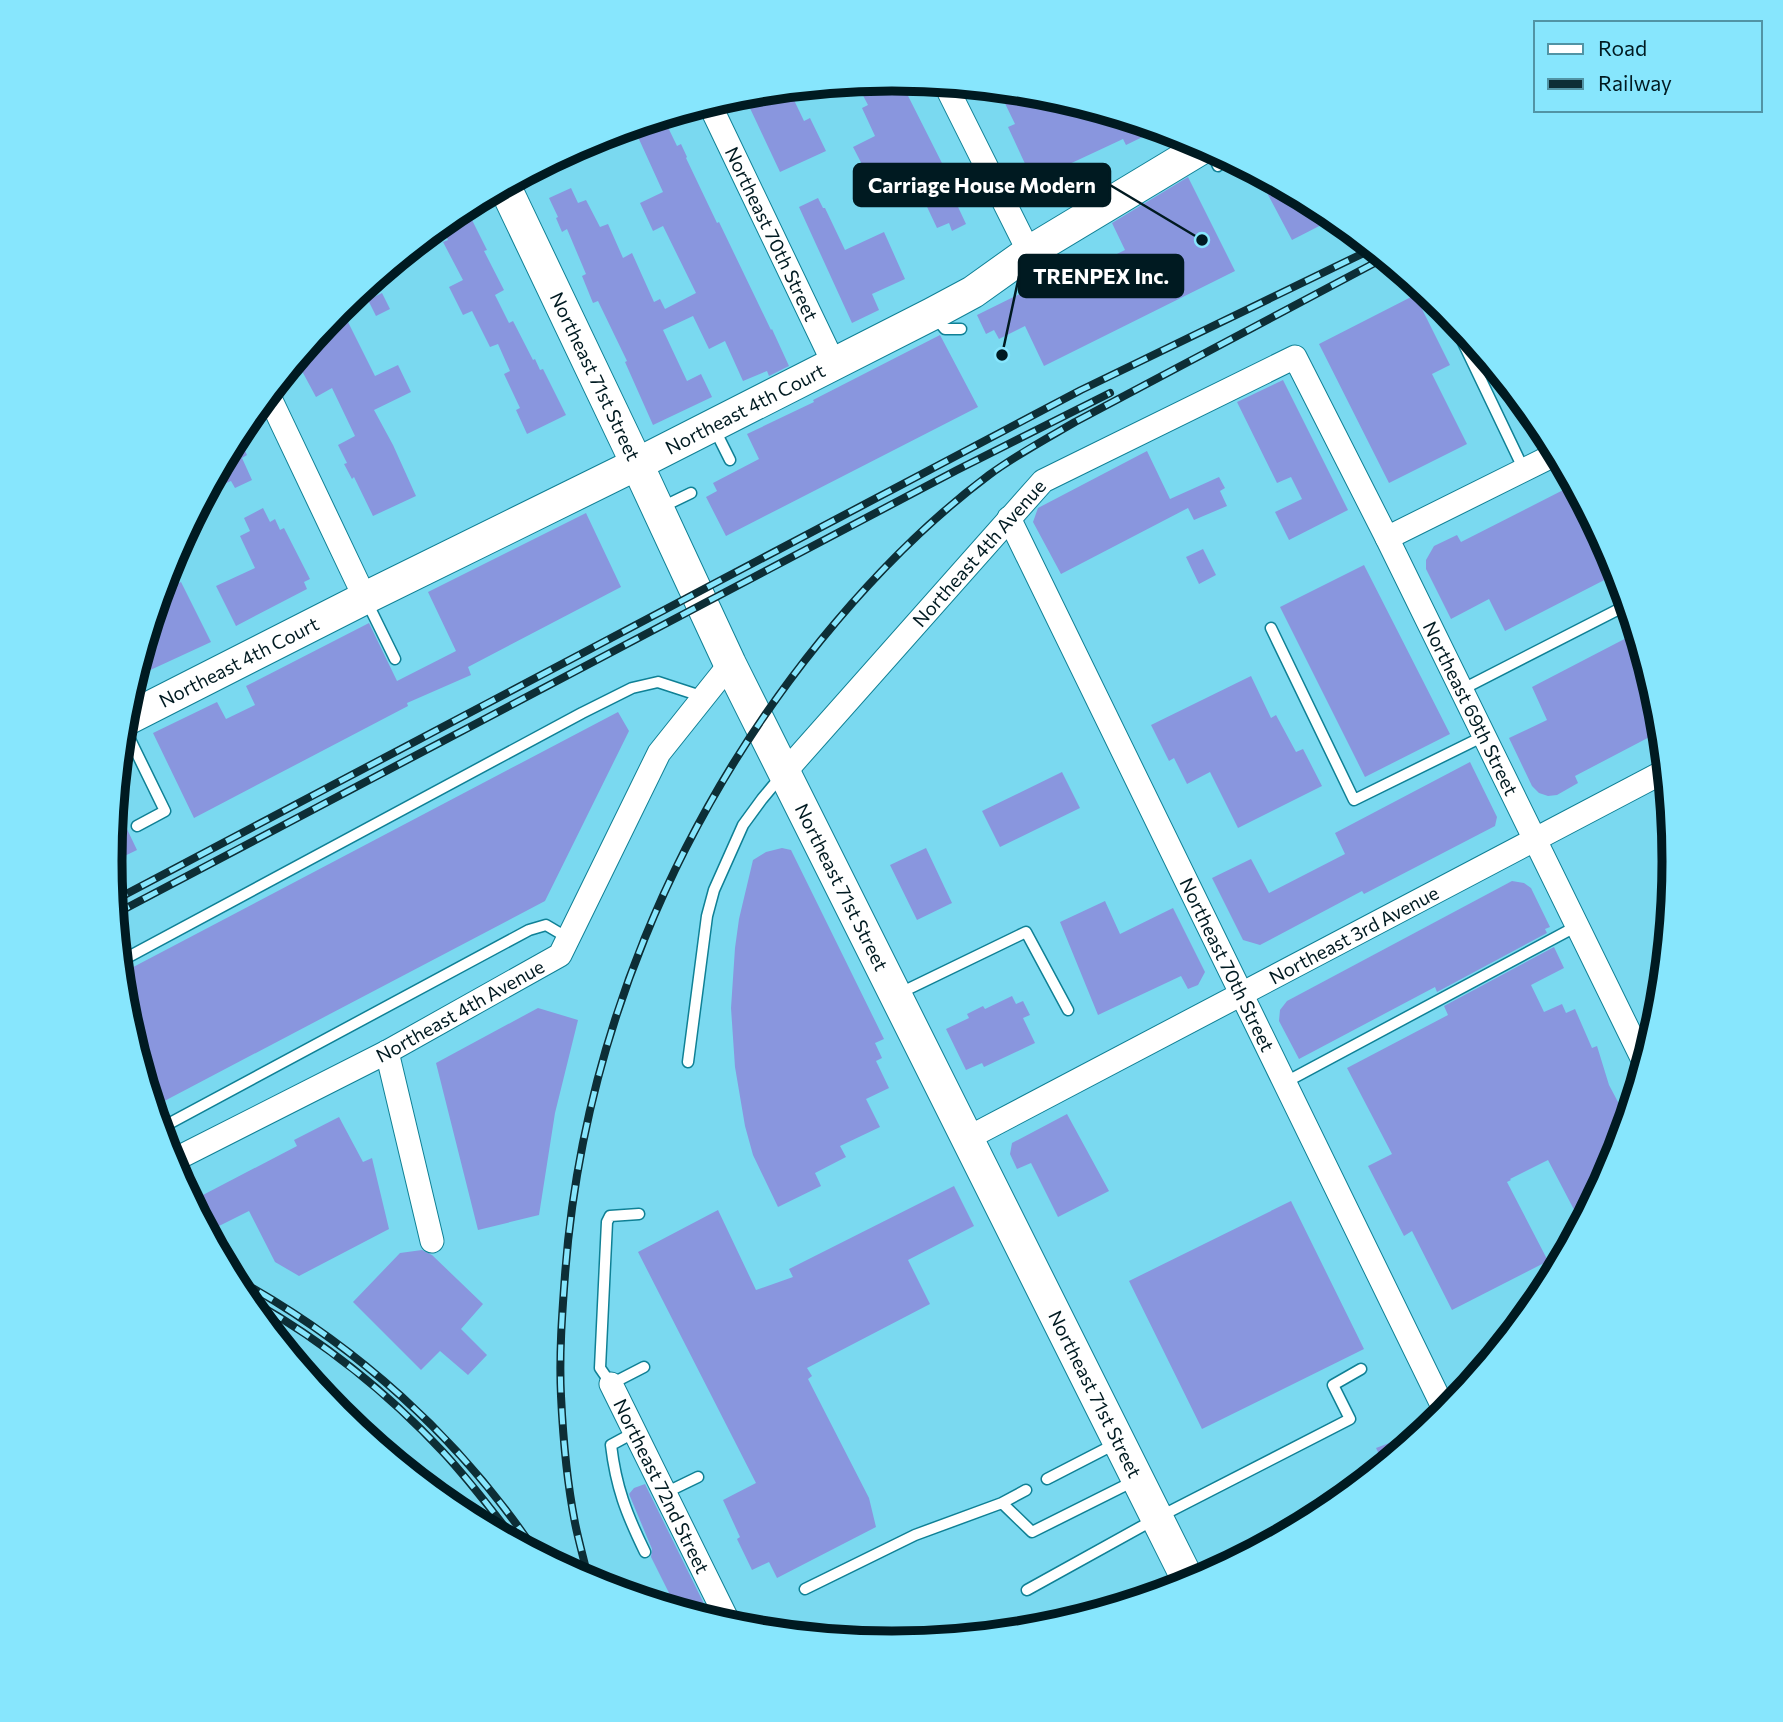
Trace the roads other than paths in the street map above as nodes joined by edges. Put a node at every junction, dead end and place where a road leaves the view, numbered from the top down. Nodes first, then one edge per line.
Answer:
1 (950, 94) edge
2 (713, 112) edge
3 (1203, 157) edge
4 (508, 193) edge
5 (1029, 252) junction
6 (932, 314) junction
7 (961, 329) dead end
8 (1465, 348) edge
9 (1295, 357) joint
10 (834, 364) junction
11 (273, 404) edge
12 (713, 425) junction
13 (1547, 458) edge
14 (730, 460) dead end
15 (637, 464) junction
16 (1524, 470) junction
17 (691, 493) dead end
18 (658, 509) junction
19 (1009, 518) junction
20 (1387, 538) junction
21 (365, 598) junction
22 (1619, 609) edge
23 (1271, 628) dead end
24 (395, 659) dead end
25 (730, 664) junction
26 (1461, 690) junction
27 (704, 697) junction
28 (135, 717) edge
29 (1484, 736) junction
30 (131, 740) edge
31 (784, 773) junction
32 (1657, 775) edge
33 (136, 826) dead end
34 (1534, 839) junction
35 (1577, 926) junction
36 (568, 938) junction
37 (128, 957) edge
38 (896, 995) junction
39 (1241, 995) junction
40 (1068, 1010) dead end
41 (1638, 1049) edge
42 (387, 1052) junction
43 (688, 1062) dead end
44 (1283, 1083) junction
45 (168, 1124) edge
46 (968, 1138) junction
47 (180, 1157) edge
48 (639, 1214) dead end
49 (432, 1241) dead end
50 (644, 1367) dead end
51 (1361, 1369) dead end
52 (611, 1384) junction
53 (1440, 1401) edge
54 (635, 1432) junction
55 (1118, 1443) junction
56 (698, 1477) dead end
57 (1047, 1479) dead end
58 (1136, 1480) junction
59 (1026, 1490) dead end
60 (665, 1493) junction
61 (1002, 1503) junction
62 (1157, 1518) junction
63 (645, 1552) dead end
64 (1184, 1573) edge
65 (805, 1589) dead end
66 (1027, 1590) dead end
67 (724, 1612) edge

1 - 5 street
2 - 10 street, Northeast 70th Street
3 - 5 street, Northeast 4th Court
4 - 15 street, Northeast 71st Street
5 - 6 street, Northeast 4th Court
6 - 7 lane
6 - 10 street, Northeast 4th Court
8 - 16 lane
9 - 19 street, Northeast 4th Avenue
9 - 20 street, Northeast 69th Street
10 - 12 street, Northeast 4th Court
11 - 21 street
12 - 14 lane
12 - 15 street, Northeast 4th Court
13 - 16 street
15 - 18 street, Northeast 71st Street
15 - 21 street, Northeast 4th Court
16 - 20 street
17 - 18 lane
18 - 25 street, Northeast 71st Street
19 - 31 street, Northeast 4th Avenue
19 - 39 street, Northeast 70th Street
20 - 26 street, Northeast 69th Street
21 - 24 lane
21 - 28 street, Northeast 4th Court
22 - 26 lane
23 - 29 lane
25 - 27 street, Northeast 4th Avenue
25 - 31 street, Northeast 71st Street
26 - 29 street, Northeast 69th Street
27 - 36 street, Northeast 4th Avenue
27 - 37 lane
29 - 34 street, Northeast 69th Street
30 - 33 lane
31 - 38 street, Northeast 71st Street
31 - 43 lane
32 - 34 street, Northeast 3rd Avenue
34 - 35 street, Northeast 69th Street
34 - 39 street, Northeast 3rd Avenue
35 - 41 street, Northeast 69th Street
35 - 44 lane
36 - 42 street, Northeast 4th Avenue
36 - 45 lane
38 - 40 lane
38 - 46 street, Northeast 71st Street
39 - 44 street, Northeast 70th Street
39 - 46 street, Northeast 3rd Avenue
42 - 47 street, Northeast 4th Avenue
42 - 49 street
44 - 53 street, Northeast 70th Street
46 - 55 street, Northeast 71st Street
48 - 52 lane
50 - 52 lane
51 - 62 lane
52 - 54 street, Northeast 72nd Street
54 - 60 street, Northeast 72nd Street
54 - 63 lane
55 - 57 lane
55 - 58 street, Northeast 71st Street
56 - 60 lane
58 - 61 lane
58 - 62 street, Northeast 71st Street
59 - 61 lane
60 - 67 street, Northeast 72nd Street
61 - 65 lane
62 - 64 street, Northeast 71st Street
62 - 66 lane

